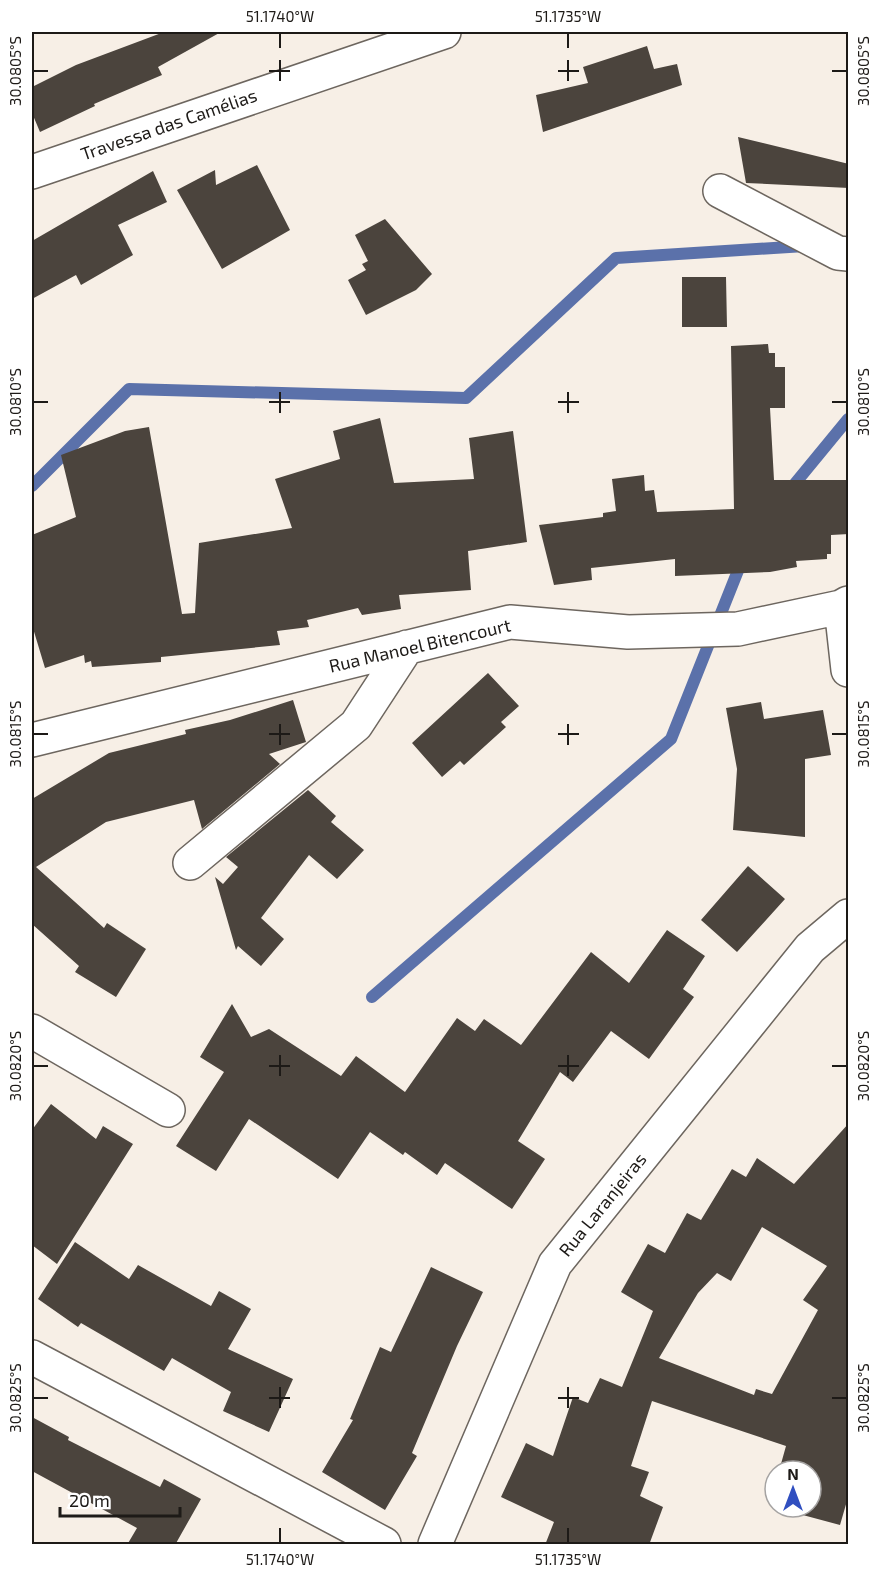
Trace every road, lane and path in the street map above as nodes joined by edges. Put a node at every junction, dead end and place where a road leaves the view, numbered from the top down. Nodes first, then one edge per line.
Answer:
1 (444, 32) edge
2 (32, 172) edge
3 (720, 191) dead end
4 (849, 254) edge
5 (845, 605) edge
6 (407, 647) junction
7 (849, 670) edge
8 (32, 740) edge
9 (190, 863) dead end
10 (849, 916) edge
11 (32, 1032) edge
12 (168, 1110) dead end
13 (32, 1358) edge
14 (384, 1545) edge
15 (435, 1545) edge

1 - 2 street, Travessa das Camélias
3 - 4 street
5 - 6 street, Rua Manoel Bitencourt
5 - 7 street
6 - 8 street, Rua Manoel Bitencourt
6 - 9 street
10 - 15 street, Rua Laranjeiras
11 - 12 street
13 - 14 street

